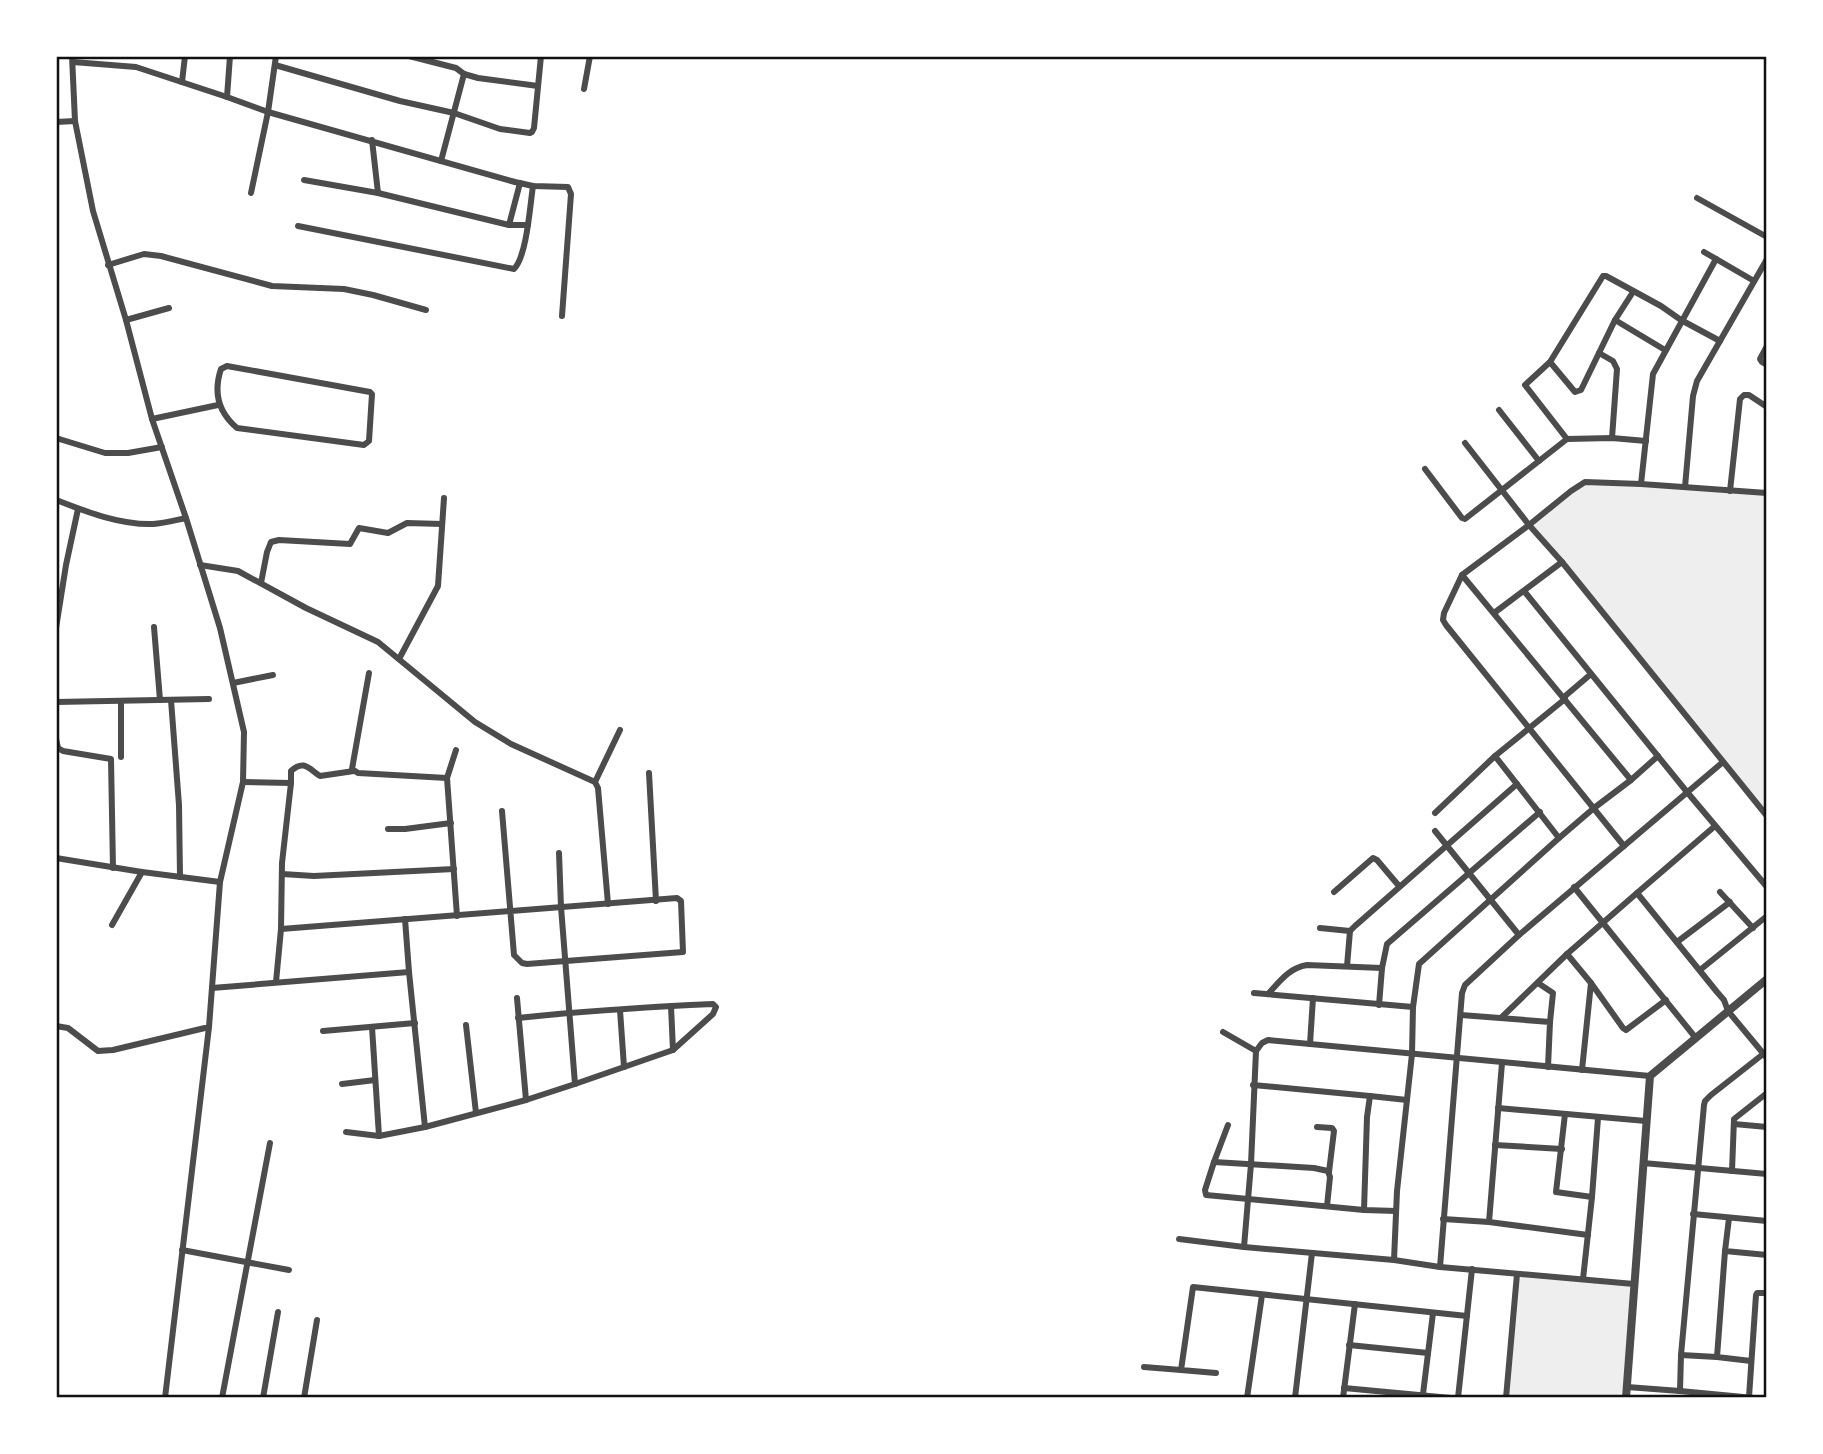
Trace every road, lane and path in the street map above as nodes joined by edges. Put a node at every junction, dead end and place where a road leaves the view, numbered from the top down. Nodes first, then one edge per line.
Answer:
1 (137, 56) edge
2 (185, 56) edge
3 (230, 56) edge
4 (276, 56) edge
5 (409, 56) edge
6 (541, 56) edge
7 (590, 56) edge
8 (73, 59) edge
9 (275, 65) junction
10 (136, 67) junction
11 (464, 74) junction
12 (182, 82) junction
13 (538, 86) junction
14 (583, 89) dead end
15 (227, 97) junction
16 (268, 112) junction
17 (454, 113) junction
18 (75, 121) junction
19 (56, 122) edge
20 (372, 140) junction
21 (442, 161) junction
22 (304, 180) dead end
23 (520, 183) junction
24 (533, 186) junction
25 (251, 193) dead end
26 (378, 194) junction
27 (1697, 198) dead end
28 (509, 225) junction
29 (528, 225) junction
30 (298, 226) dead end
31 (1767, 237) edge
32 (1704, 252) dead end
33 (1716, 259) junction
34 (1767, 259) edge
35 (108, 265) junction
36 (1754, 282) junction
37 (1633, 292) junction
38 (169, 307) dead end
39 (426, 310) dead end
40 (562, 316) dead end
41 (126, 320) junction
42 (1615, 320) junction
43 (1681, 320) junction
44 (1720, 341) junction
45 (1767, 346) edge
46 (1665, 350) junction
47 (1599, 353) junction
48 (1550, 362) junction
49 (1767, 365) edge
50 (218, 405) junction
51 (1767, 407) edge
52 (1499, 410) dead end
53 (152, 419) junction
54 (56, 438) edge
55 (1612, 438) junction
56 (1567, 439) junction
57 (1646, 441) junction
58 (1465, 443) dead end
59 (162, 447) junction
60 (1539, 461) junction
61 (1425, 468) dead end
62 (1641, 484) junction
63 (1685, 487) junction
64 (1502, 491) junction
65 (1730, 491) junction
66 (1767, 493) edge
67 (444, 498) dead end
68 (56, 500) edge
69 (78, 509) junction
70 (186, 518) junction
71 (442, 524) junction
72 (1529, 525) junction
73 (56, 561) edge
74 (1562, 562) junction
75 (66, 565) junction
76 (200, 565) junction
77 (1462, 575) junction
78 (261, 583) junction
79 (1524, 590) junction
80 (1494, 613) junction
81 (154, 627) dead end
82 (56, 628) edge
83 (399, 659) junction
84 (369, 673) dead end
85 (1591, 674) junction
86 (273, 675) dead end
87 (233, 683) junction
88 (1564, 698) junction
89 (209, 699) dead end
90 (160, 700) junction
91 (171, 700) junction
92 (121, 701) junction
93 (56, 702) edge
94 (1530, 728) junction
95 (620, 730) dead end
96 (56, 739) edge
97 (456, 750) dead end
98 (1495, 756) junction
99 (1658, 756) junction
100 (121, 757) dead end
101 (1723, 762) junction
102 (354, 771) junction
103 (649, 773) dead end
104 (447, 778) junction
105 (1631, 780) junction
106 (243, 782) junction
107 (595, 782) junction
108 (291, 783) junction
109 (1517, 784) junction
110 (1687, 792) junction
111 (1594, 808) junction
112 (502, 811) dead end
113 (1540, 812) junction
114 (1435, 813) dead end
115 (1767, 816) edge
116 (451, 823) junction
117 (1716, 826) junction
118 (388, 828) dead end
119 (1435, 831) dead end
120 (1559, 838) junction
121 (1448, 846) junction
122 (1624, 846) junction
123 (559, 853) dead end
124 (56, 858) edge
125 (113, 868) junction
126 (454, 869) junction
127 (142, 872) junction
128 (1470, 873) junction
129 (282, 874) junction
130 (180, 877) junction
131 (220, 882) junction
132 (1399, 887) junction
133 (1574, 887) junction
134 (1767, 887) edge
135 (1334, 892) dead end
136 (1637, 892) junction
137 (1720, 892) dead end
138 (1490, 899) junction
139 (656, 901) junction
140 (1730, 902) junction
141 (608, 904) junction
142 (561, 907) junction
143 (509, 910) junction
144 (457, 916) junction
145 (1767, 916) edge
146 (405, 919) junction
147 (1602, 922) junction
148 (112, 925) dead end
149 (1320, 928) dead end
150 (1752, 928) junction
151 (281, 929) junction
152 (1350, 931) junction
153 (1518, 935) junction
154 (1677, 942) junction
155 (1567, 954) junction
156 (566, 961) junction
157 (1347, 966) junction
158 (1382, 968) junction
159 (1700, 970) junction
160 (409, 972) junction
161 (1767, 979) edge
162 (276, 982) junction
163 (1538, 983) junction
164 (1591, 984) junction
165 (212, 988) junction
166 (1254, 993) dead end
167 (1268, 994) junction
168 (1313, 998) junction
169 (517, 999) dead end
170 (1666, 1000) junction
171 (1379, 1005) junction
172 (671, 1006) junction
173 (1413, 1007) junction
174 (620, 1010) junction
175 (1728, 1011) junction
176 (570, 1013) junction
177 (1461, 1015) junction
178 (1502, 1017) junction
179 (518, 1018) junction
180 (1549, 1022) junction
181 (415, 1023) junction
182 (466, 1025) dead end
183 (56, 1026) edge
184 (209, 1027) junction
185 (372, 1027) junction
186 (323, 1031) dead end
187 (1223, 1032) dead end
188 (1695, 1037) junction
189 (1310, 1044) junction
190 (673, 1050) junction
191 (1256, 1051) junction
192 (1412, 1054) junction
193 (1766, 1054) edge
194 (1456, 1058) junction
195 (1503, 1063) junction
196 (624, 1067) junction
197 (1548, 1067) junction
198 (1582, 1070) junction
199 (1650, 1076) junction
200 (375, 1080) junction
201 (342, 1084) dead end
202 (575, 1084) junction
203 (1253, 1085) junction
204 (1767, 1093) edge
205 (1370, 1096) junction
206 (526, 1100) junction
207 (1407, 1100) junction
208 (1498, 1108) junction
209 (476, 1113) junction
210 (1565, 1114) junction
211 (1598, 1118) junction
212 (1646, 1121) junction
213 (1734, 1124) junction
214 (1228, 1125) dead end
215 (425, 1127) junction
216 (1317, 1127) dead end
217 (1767, 1127) edge
218 (346, 1132) dead end
219 (379, 1136) junction
220 (270, 1143) dead end
221 (1495, 1145) junction
222 (1562, 1150) junction
223 (1214, 1162) junction
224 (1251, 1164) junction
225 (1643, 1164) junction
226 (1697, 1169) junction
227 (1732, 1171) junction
228 (1329, 1172) junction
229 (1767, 1174) edge
230 (1592, 1197) junction
231 (1249, 1199) junction
232 (1327, 1206) junction
233 (1364, 1210) junction
234 (1396, 1211) junction
235 (1693, 1214) junction
236 (1729, 1218) junction
237 (1443, 1219) junction
238 (1767, 1221) edge
239 (1489, 1222) junction
240 (1588, 1235) junction
241 (1179, 1239) dead end
242 (1244, 1247) junction
243 (182, 1250) junction
244 (1726, 1251) junction
245 (1312, 1253) junction
246 (1767, 1255) edge
247 (1394, 1260) junction
248 (248, 1262) junction
249 (1440, 1267) junction
250 (1472, 1269) junction
251 (289, 1270) dead end
252 (1517, 1274) junction
253 (1583, 1279) junction
254 (1634, 1283) junction
255 (1767, 1293) edge
256 (1262, 1295) junction
257 (1307, 1300) junction
258 (1355, 1304) junction
259 (278, 1312) dead end
260 (1433, 1313) junction
261 (1467, 1316) junction
262 (317, 1321) dead end
263 (1349, 1345) junction
264 (1428, 1353) junction
265 (1681, 1355) junction
266 (1717, 1357) junction
267 (1751, 1361) junction
268 (1144, 1367) dead end
269 (1181, 1370) junction
270 (1216, 1373) dead end
271 (1627, 1387) junction
272 (1344, 1388) junction
273 (1680, 1391) junction
274 (1423, 1394) junction
275 (1749, 1397) edge
276 (165, 1398) edge
277 (222, 1398) edge
278 (263, 1398) edge
279 (304, 1398) edge
280 (1247, 1398) edge
281 (1295, 1398) edge
282 (1343, 1398) edge
283 (1451, 1398) edge
284 (1458, 1398) edge
285 (1506, 1398) edge
286 (1626, 1398) edge
287 (1755, 1398) edge

1 - 10 street
2 - 12 street
3 - 15 street
4 - 9 street
5 - 11 street
6 - 13 street
7 - 14 street
8 - 10 street
8 - 18 street
9 - 16 street
9 - 17 street
10 - 12 street
11 - 13 street
11 - 17 street
12 - 15 street
13 - 17 street
15 - 16 street
16 - 20 street
16 - 25 street
17 - 21 street
18 - 19 street
18 - 35 street
20 - 21 street
20 - 26 street
21 - 23 street
22 - 26 street
23 - 24 street
23 - 28 street
24 - 29 street
24 - 40 street
26 - 28 street
27 - 31 street
28 - 29 street
29 - 30 street
32 - 33 street
33 - 36 street
33 - 43 street
34 - 36 street
35 - 39 street
35 - 41 street
36 - 44 street
37 - 42 street
37 - 43 street
37 - 48 street
38 - 41 street
41 - 53 street
42 - 46 street
42 - 47 street
43 - 44 street
43 - 46 street
44 - 63 street
45 - 49 street
46 - 57 street
47 - 48 street
47 - 55 street
48 - 56 street
50 - 50 street
50 - 53 street
51 - 65 street
52 - 60 street
53 - 59 street
54 - 59 street
55 - 56 street
55 - 57 street
56 - 60 street
57 - 62 street
58 - 64 street
59 - 70 street
60 - 64 street
61 - 64 street
62 - 63 street
62 - 72 street
63 - 65 street
64 - 72 street
65 - 66 street
67 - 71 street
68 - 69 street
69 - 70 street
69 - 75 street
70 - 76 street
71 - 78 street
71 - 83 street
72 - 74 street
72 - 77 street
73 - 75 street
74 - 79 street
74 - 101 street
75 - 82 street
76 - 78 street
76 - 87 street
77 - 80 street
77 - 94 street
78 - 83 street
79 - 80 street
79 - 85 street
80 - 88 street
81 - 90 street
83 - 107 street
84 - 102 street
85 - 88 street
85 - 99 street
86 - 87 street
87 - 106 street
88 - 94 street
88 - 105 street
89 - 91 street
90 - 91 street
90 - 92 street
91 - 130 street
92 - 93 street
92 - 100 street
94 - 98 street
94 - 111 street
95 - 107 street
96 - 125 street
97 - 104 street
98 - 109 street
98 - 114 street
99 - 105 street
99 - 110 street
101 - 110 street
101 - 115 street
102 - 104 street
102 - 108 street
103 - 139 street
104 - 116 street
105 - 111 street
106 - 108 street
106 - 131 street
107 - 141 street
108 - 129 street
109 - 113 street
109 - 121 street
110 - 117 street
110 - 122 street
111 - 120 street
111 - 122 street
112 - 143 street
113 - 120 street
113 - 128 street
116 - 118 street
116 - 126 street
117 - 134 street
117 - 136 street
119 - 121 street
120 - 138 street
121 - 128 street
121 - 132 street
122 - 133 street
123 - 142 street
124 - 125 street
125 - 127 street
126 - 129 street
126 - 144 street
127 - 130 street
127 - 148 street
128 - 138 street
128 - 158 street
129 - 151 street
130 - 131 street
131 - 165 street
132 - 135 street
132 - 152 street
133 - 147 street
133 - 153 street
136 - 147 street
136 - 154 street
137 - 140 street
138 - 153 street
138 - 173 street
139 - 141 street
139 - 156 street
140 - 150 street
140 - 154 street
141 - 142 street
142 - 143 street
142 - 156 street
143 - 144 street
143 - 156 street
144 - 146 street
145 - 150 street
146 - 151 street
146 - 160 street
147 - 155 street
147 - 170 street
149 - 152 street
150 - 159 street
151 - 162 street
152 - 157 street
153 - 177 street
154 - 159 street
155 - 163 street
155 - 164 street
156 - 176 street
157 - 158 street
157 - 167 street
158 - 171 street
159 - 175 street
160 - 162 street
160 - 181 street
161 - 175 street
162 - 165 street
163 - 178 street
163 - 180 street
164 - 170 street
164 - 198 street
165 - 184 street
166 - 167 street
167 - 168 street
168 - 171 street
168 - 189 street
169 - 179 street
170 - 188 street
171 - 173 street
172 - 174 street
172 - 190 street
172 - 190 street
173 - 192 street
174 - 176 street
174 - 196 street
175 - 188 street
175 - 193 street
176 - 179 street
176 - 202 street
177 - 178 street
177 - 194 street
178 - 180 street
179 - 206 street
180 - 197 street
181 - 185 street
181 - 215 street
182 - 209 street
183 - 184 street
184 - 243 street
185 - 186 street
185 - 200 street
187 - 191 street
188 - 199 street
189 - 191 street
189 - 192 street
190 - 196 street
191 - 203 street
192 - 194 street
192 - 207 street
193 - 226 street
194 - 195 street
194 - 237 street
195 - 197 street
195 - 208 street
196 - 202 street
197 - 198 street
198 - 199 street
199 - 212 street
200 - 201 street
200 - 219 street
202 - 206 street
203 - 205 street
203 - 224 street
204 - 213 street
205 - 207 street
205 - 233 street
206 - 209 street
207 - 234 street
208 - 210 street
208 - 221 street
209 - 215 street
210 - 211 street
210 - 222 street
211 - 212 street
211 - 230 street
212 - 225 street
213 - 217 street
213 - 227 street
214 - 223 street
215 - 219 street
216 - 228 street
218 - 219 street
220 - 248 street
221 - 222 street
221 - 239 street
222 - 230 street
223 - 224 street
223 - 231 street
224 - 228 street
224 - 231 street
225 - 226 street
225 - 254 street
226 - 227 street
226 - 235 street
227 - 229 street
228 - 232 street
230 - 240 street
231 - 232 street
231 - 242 street
232 - 233 street
233 - 234 street
234 - 247 street
235 - 236 street
235 - 265 street
236 - 238 street
236 - 244 street
237 - 239 street
237 - 249 street
239 - 240 street
240 - 253 street
241 - 242 street
242 - 245 street
243 - 248 street
243 - 276 street
244 - 246 street
244 - 266 street
245 - 247 street
245 - 257 street
247 - 249 street
248 - 251 street
248 - 277 street
249 - 250 street
250 - 252 street
250 - 261 street
252 - 253 street
252 - 285 street
253 - 254 street
254 - 271 street
255 - 267 street
256 - 257 street
256 - 269 street
256 - 280 street
257 - 258 street
257 - 281 street
258 - 260 street
258 - 263 street
259 - 278 street
260 - 261 street
260 - 264 street
261 - 284 street
262 - 279 street
263 - 264 street
263 - 272 street
264 - 274 street
265 - 266 street
265 - 273 street
266 - 267 street
267 - 275 street
268 - 269 street
269 - 270 street
271 - 273 street
271 - 286 street
272 - 274 street
272 - 282 street
273 - 275 street
274 - 283 street
275 - 287 street

